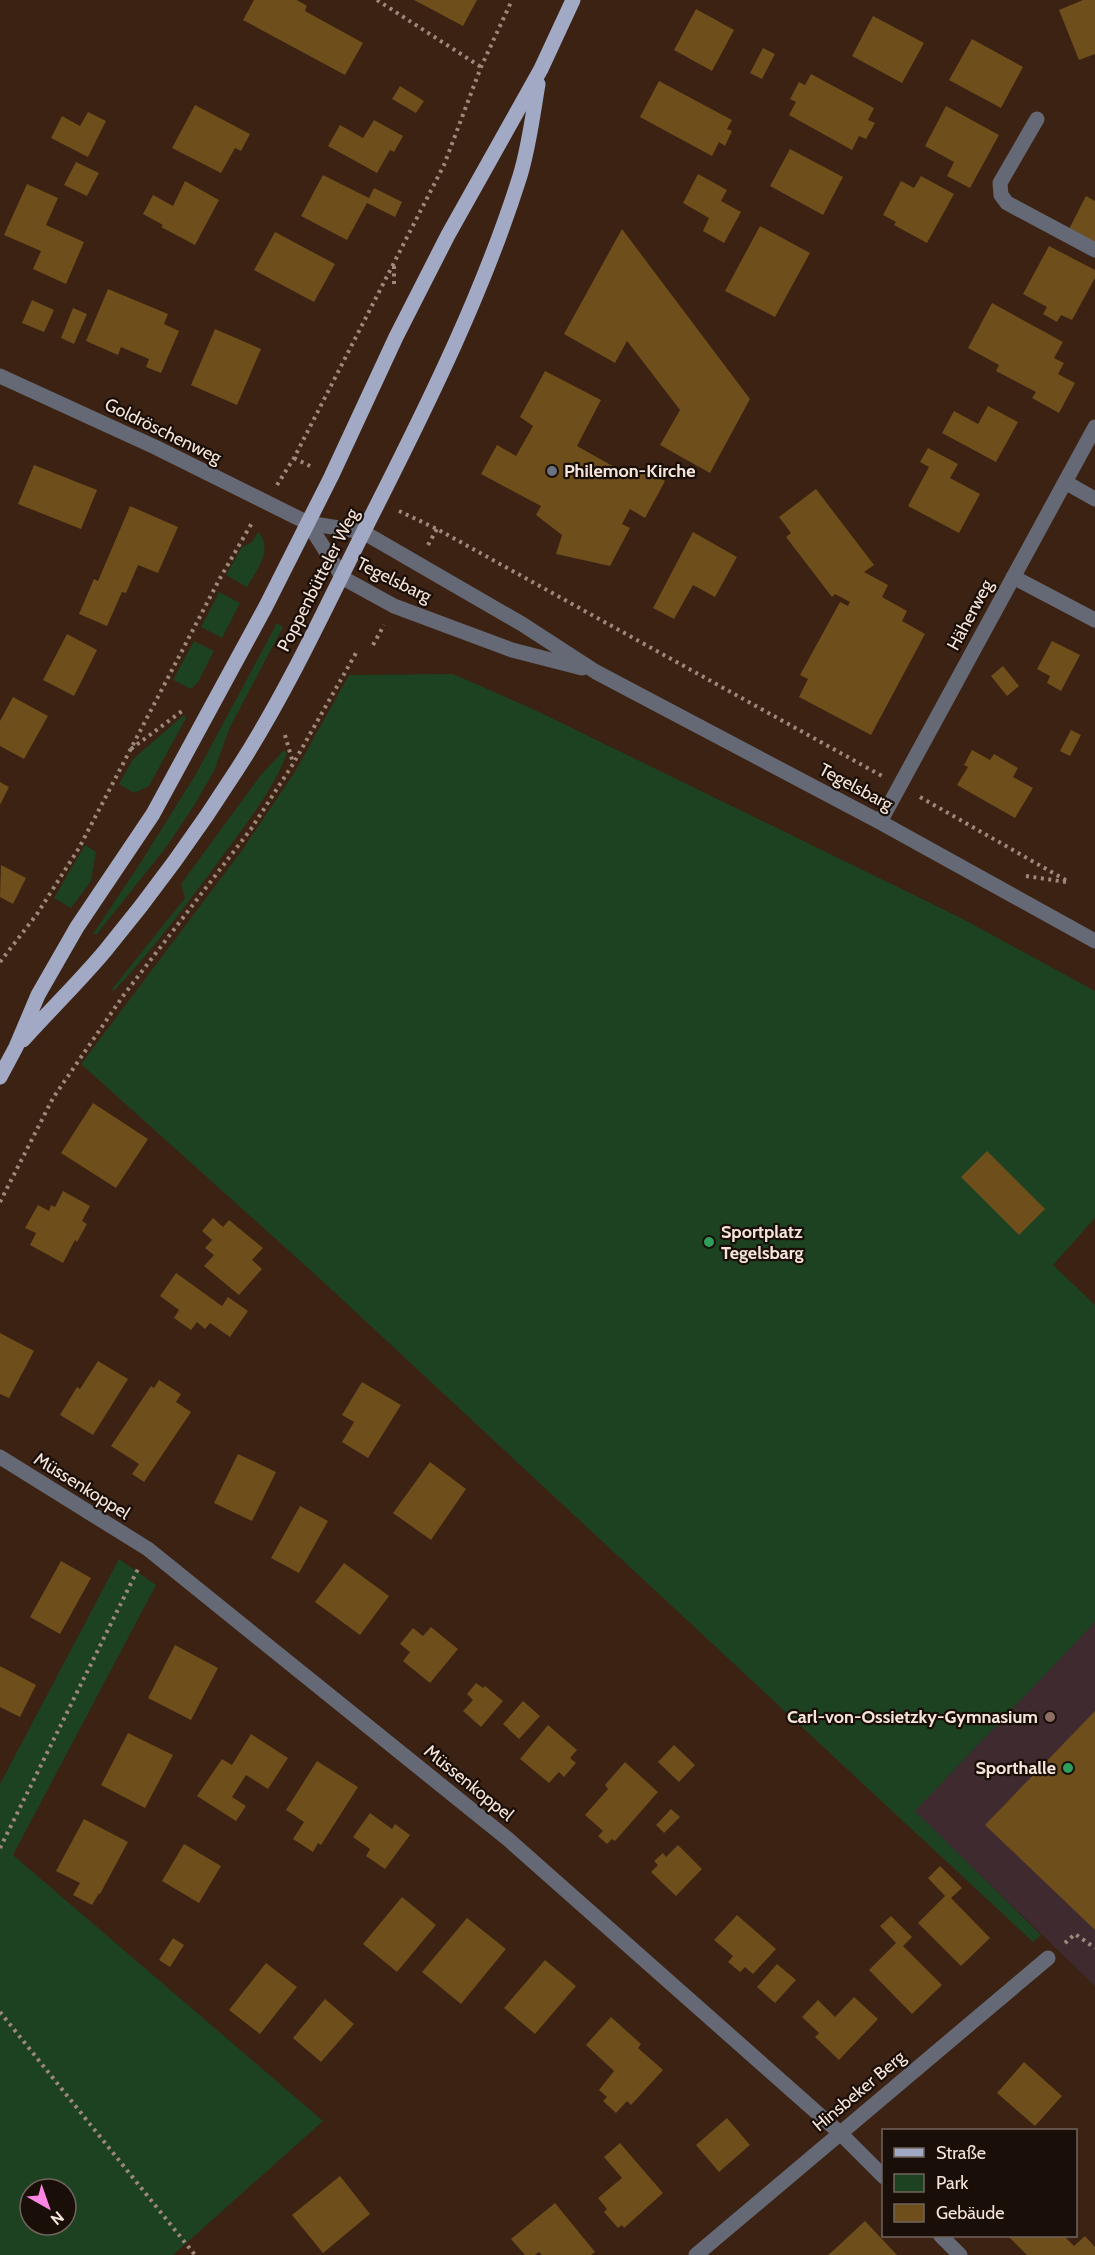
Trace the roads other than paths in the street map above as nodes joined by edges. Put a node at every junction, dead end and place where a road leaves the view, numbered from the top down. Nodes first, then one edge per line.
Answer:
1 (573, 0) edge
2 (541, 69) junction
3 (1037, 119) dead end
4 (1095, 250) edge
5 (0, 376) edge
6 (1095, 427) edge
7 (1065, 482) junction
8 (1095, 499) edge
9 (308, 523) junction
10 (363, 532) junction
11 (1013, 577) junction
12 (343, 578) junction
13 (1095, 620) edge
14 (596, 672) junction
15 (880, 822) junction
16 (1095, 941) edge
17 (16, 1047) junction
18 (0, 1077) edge
19 (0, 1457) edge
20 (1048, 1958) road end
21 (840, 2133) junction
22 (882, 2175) edge
23 (943, 2237) edge
24 (696, 2255) edge
25 (960, 2255) edge

1 - 2 main road, Poppenbütteler Weg
2 - 9 main road, Poppenbütteler Weg
2 - 10 main road, Poppenbütteler Weg
3 - 4 street
5 - 9 street, Goldröschenweg
6 - 7 street, Häherweg
7 - 8 street
7 - 11 street, Häherweg
9 - 10 street, Tegelsbarg
9 - 12 street, Tegelsbarg
9 - 17 main road, Poppenbütteler Weg
10 - 12 main road, Poppenbütteler Weg
10 - 14 street, Tegelsbarg
11 - 13 street
11 - 15 street, Häherweg
12 - 14 street, Tegelsbarg
12 - 17 main road, Poppenbütteler Weg
14 - 15 street, Tegelsbarg
15 - 16 street, Tegelsbarg
17 - 18 main road, Poppenbütteler Weg
19 - 21 street, Müssenkoppel
20 - 21 street, Hinsbeker Berg
21 - 22 street, Müssenkoppel
21 - 24 street, Hinsbeker Berg
23 - 25 street

